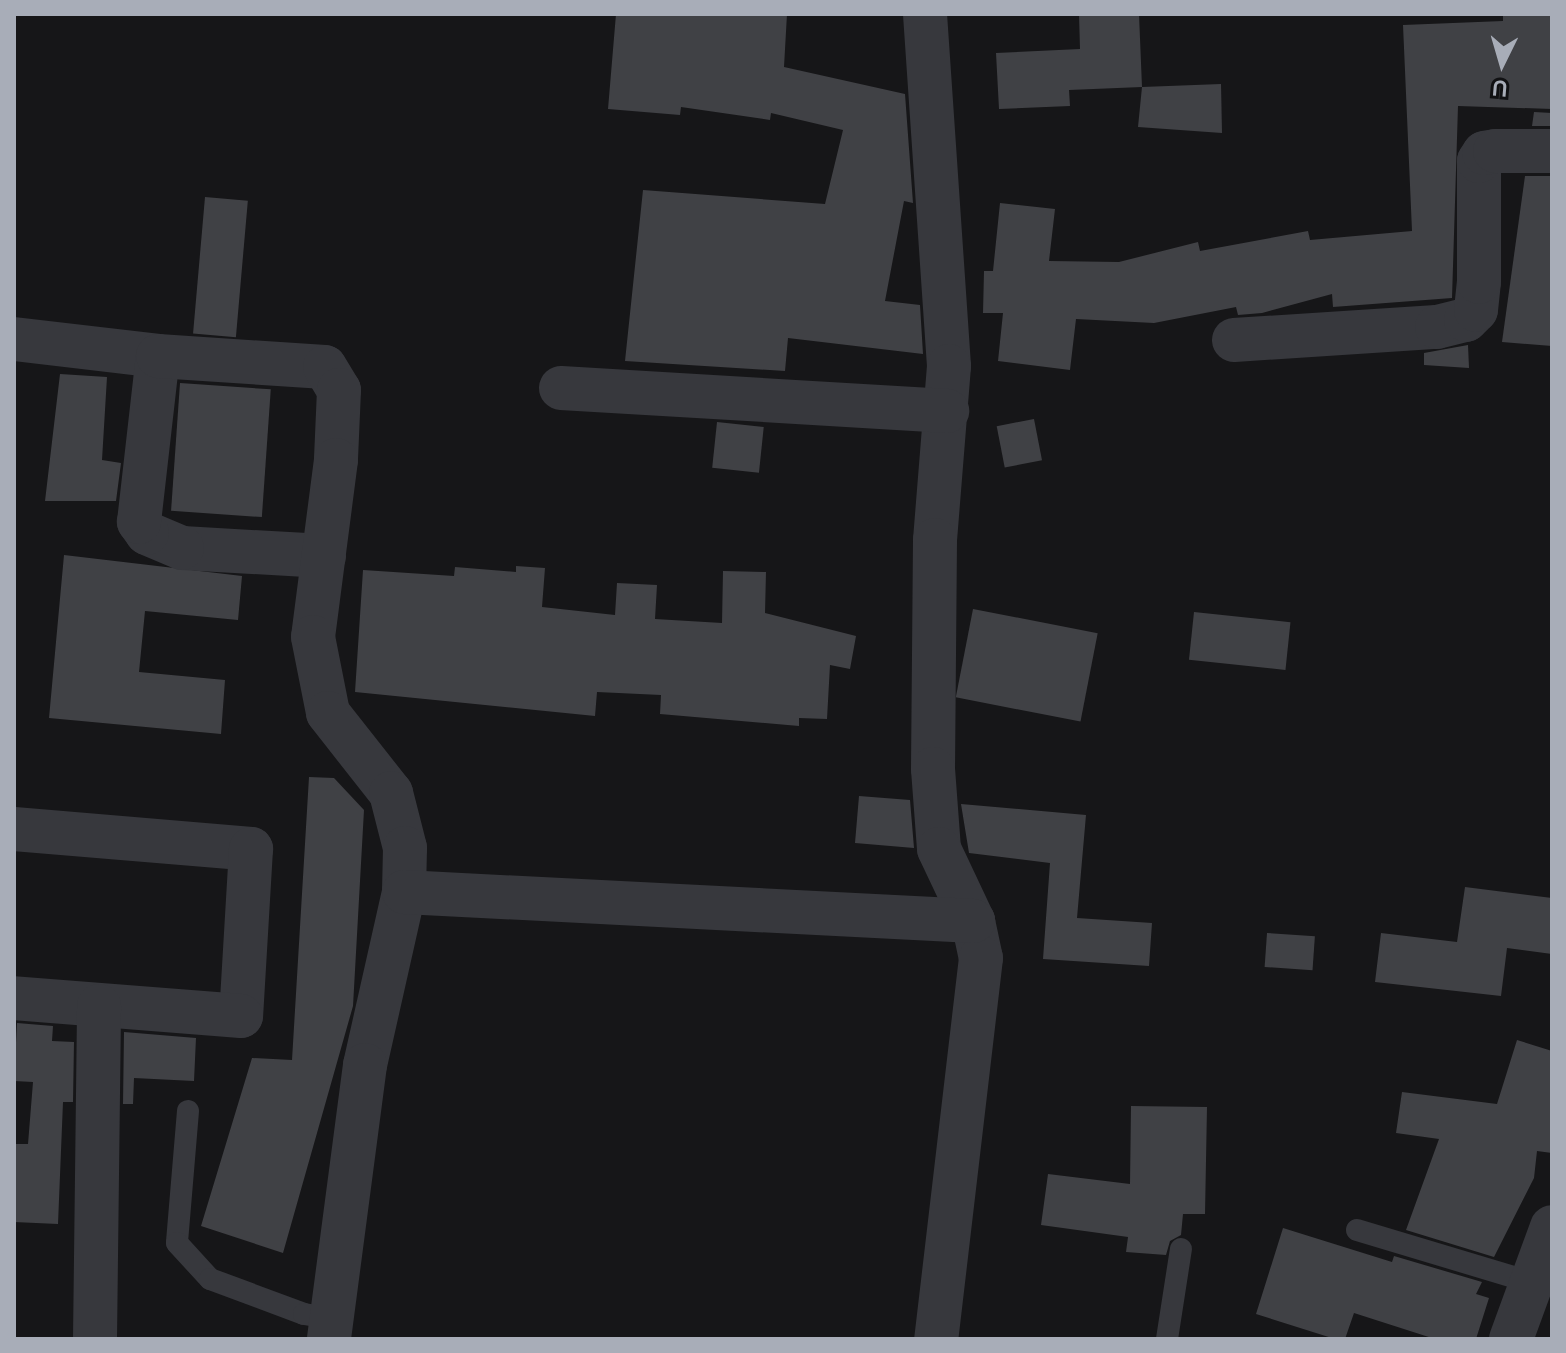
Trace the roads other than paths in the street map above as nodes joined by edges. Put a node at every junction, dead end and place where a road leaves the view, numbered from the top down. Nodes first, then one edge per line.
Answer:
1 (925, 14) edge
2 (1552, 151) edge
3 (14, 339) edge
4 (1234, 340) dead end
5 (158, 356) junction
6 (561, 388) dead end
7 (947, 411) junction
8 (324, 556) junction
9 (14, 829) edge
10 (404, 892) junction
11 (973, 921) junction
12 (14, 998) edge
13 (99, 1006) junction
14 (188, 1111) dead end
15 (1552, 1227) edge
16 (1357, 1230) dead end
17 (1181, 1249) dead end
18 (1530, 1282) junction
19 (329, 1328) edge
20 (95, 1339) edge
21 (936, 1339) edge
22 (1167, 1339) edge
23 (1511, 1339) edge

1 - 7 street
2 - 4 street
3 - 5 street
5 - 8 street
5 - 8 street
6 - 7 street
7 - 11 street
8 - 10 street
9 - 13 street
10 - 11 street
10 - 19 street
11 - 21 street
12 - 13 street
13 - 20 street
14 - 19 lane
15 - 18 street
16 - 18 lane
17 - 22 lane
18 - 23 street

